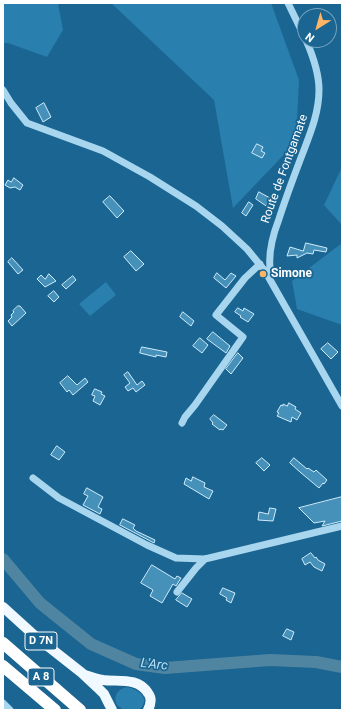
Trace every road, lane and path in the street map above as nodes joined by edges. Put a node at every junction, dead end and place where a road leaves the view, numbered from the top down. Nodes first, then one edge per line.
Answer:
1 (288, 3) edge
2 (297, 22) edge
3 (309, 48) edge
4 (3, 90) edge
5 (260, 264) junction
6 (272, 284) junction
7 (342, 406) edge
8 (182, 423) dead end
9 (33, 478) dead end
10 (342, 526) edge
11 (205, 559) junction
12 (177, 592) dead end
13 (3, 607) edge
14 (3, 643) edge
15 (3, 666) edge
16 (82, 673) junction
17 (119, 682) junction
18 (3, 703) edge
19 (110, 708) edge
20 (150, 708) edge
21 (10, 710) edge
22 (55, 710) edge
23 (80, 710) edge

1 - 2 street, Route de Fontgamate
3 - 6 street, Route de Fontgamate
4 - 5 street
5 - 6 street
5 - 8 street
6 - 7 street
9 - 11 street
10 - 11 street
11 - 12 street
13 - 16 main road, D 7N
14 - 23 highway, A 8
15 - 22 highway, A 8
16 - 17 main road, D 7N
16 - 19 main road, D 7N
17 - 19 main road
17 - 20 main road
18 - 21 street

